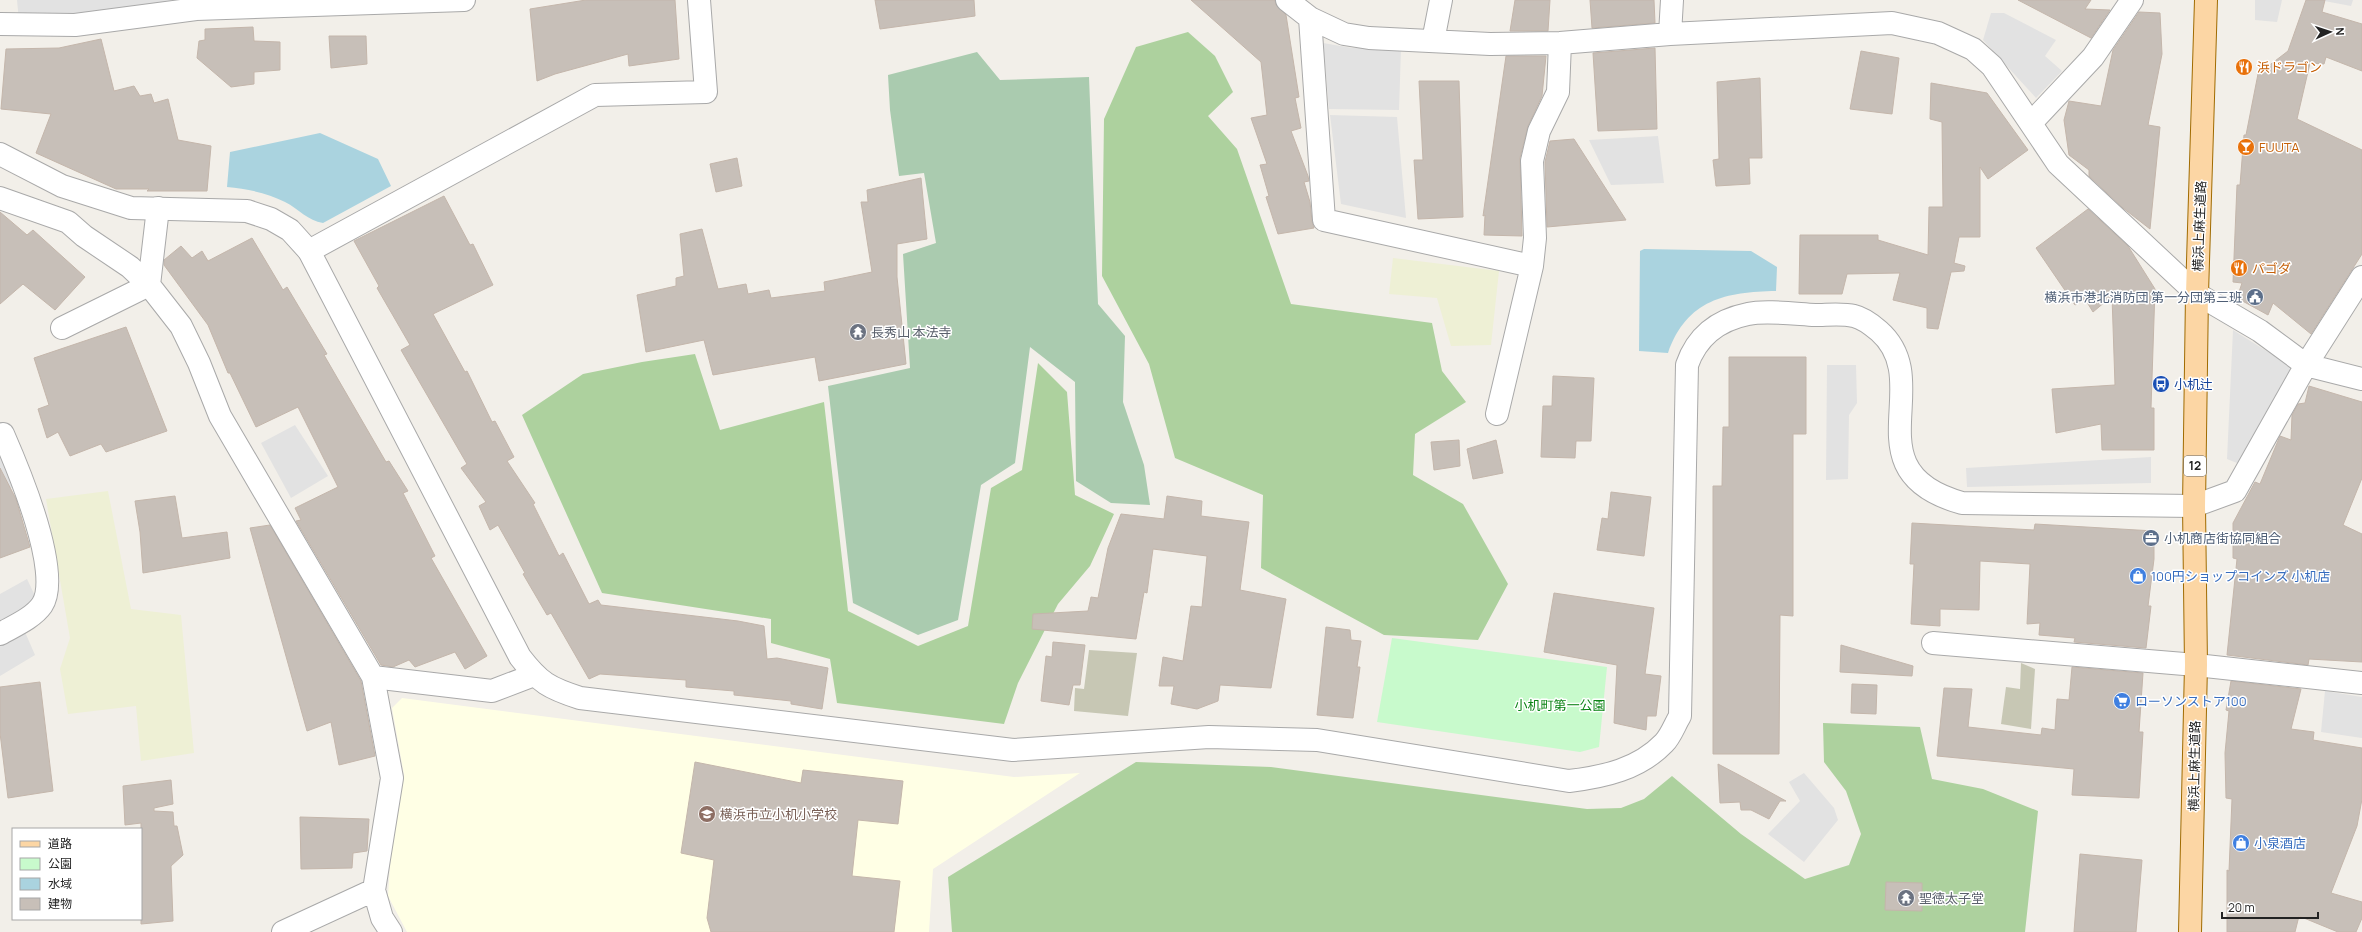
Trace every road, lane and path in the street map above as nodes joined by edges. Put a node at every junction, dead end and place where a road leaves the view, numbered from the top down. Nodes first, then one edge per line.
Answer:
1 (464, 0) edge
2 (699, 0) edge
3 (1287, 0) edge
4 (1441, 0) edge
5 (1672, 0) edge
6 (2132, 0) edge
7 (2206, 0) edge
8 (283, 3) edge
9 (1310, 18) junction
10 (0, 24) edge
11 (1670, 34) junction
12 (1433, 41) junction
13 (1560, 43) junction
14 (2031, 123) junction
15 (0, 154) edge
16 (0, 198) edge
17 (158, 208) junction
18 (309, 251) junction
19 (1532, 266) junction
20 (2362, 277) edge
21 (150, 285) junction
22 (2197, 294) junction
23 (62, 328) dead end
24 (2306, 365) junction
25 (2362, 379) edge
26 (1497, 414) dead end
27 (2, 434) dead end
28 (2194, 506) junction
29 (0, 634) edge
30 (1933, 643) dead end
31 (2196, 665) junction
32 (534, 675) junction
33 (373, 677) junction
34 (2362, 683) edge
35 (374, 890) junction
36 (283, 932) edge
37 (391, 932) edge
38 (2190, 932) edge

1 - 8 street
2 - 18 street
3 - 9 street
4 - 12 street
5 - 11 street
6 - 14 street
7 - 22 main road, 横浜上麻生道路 / 12
8 - 10 street
9 - 12 street
9 - 19 street
11 - 13 street
11 - 14 street
12 - 13 street
13 - 19 street
14 - 22 street
15 - 17 street
16 - 21 street
17 - 18 street
17 - 21 street
18 - 32 street
19 - 26 street
20 - 24 street
21 - 23 street
21 - 33 street
22 - 24 street
22 - 28 main road, 横浜上麻生道路 / 12
24 - 25 street
24 - 28 street
27 - 29 street
28 - 31 main road, 横浜上麻生道路 / 12
28 - 32 street
30 - 31 street
31 - 34 street
31 - 38 main road, 横浜上麻生道路 / 12
32 - 33 street
33 - 35 street
35 - 36 street
35 - 37 street

